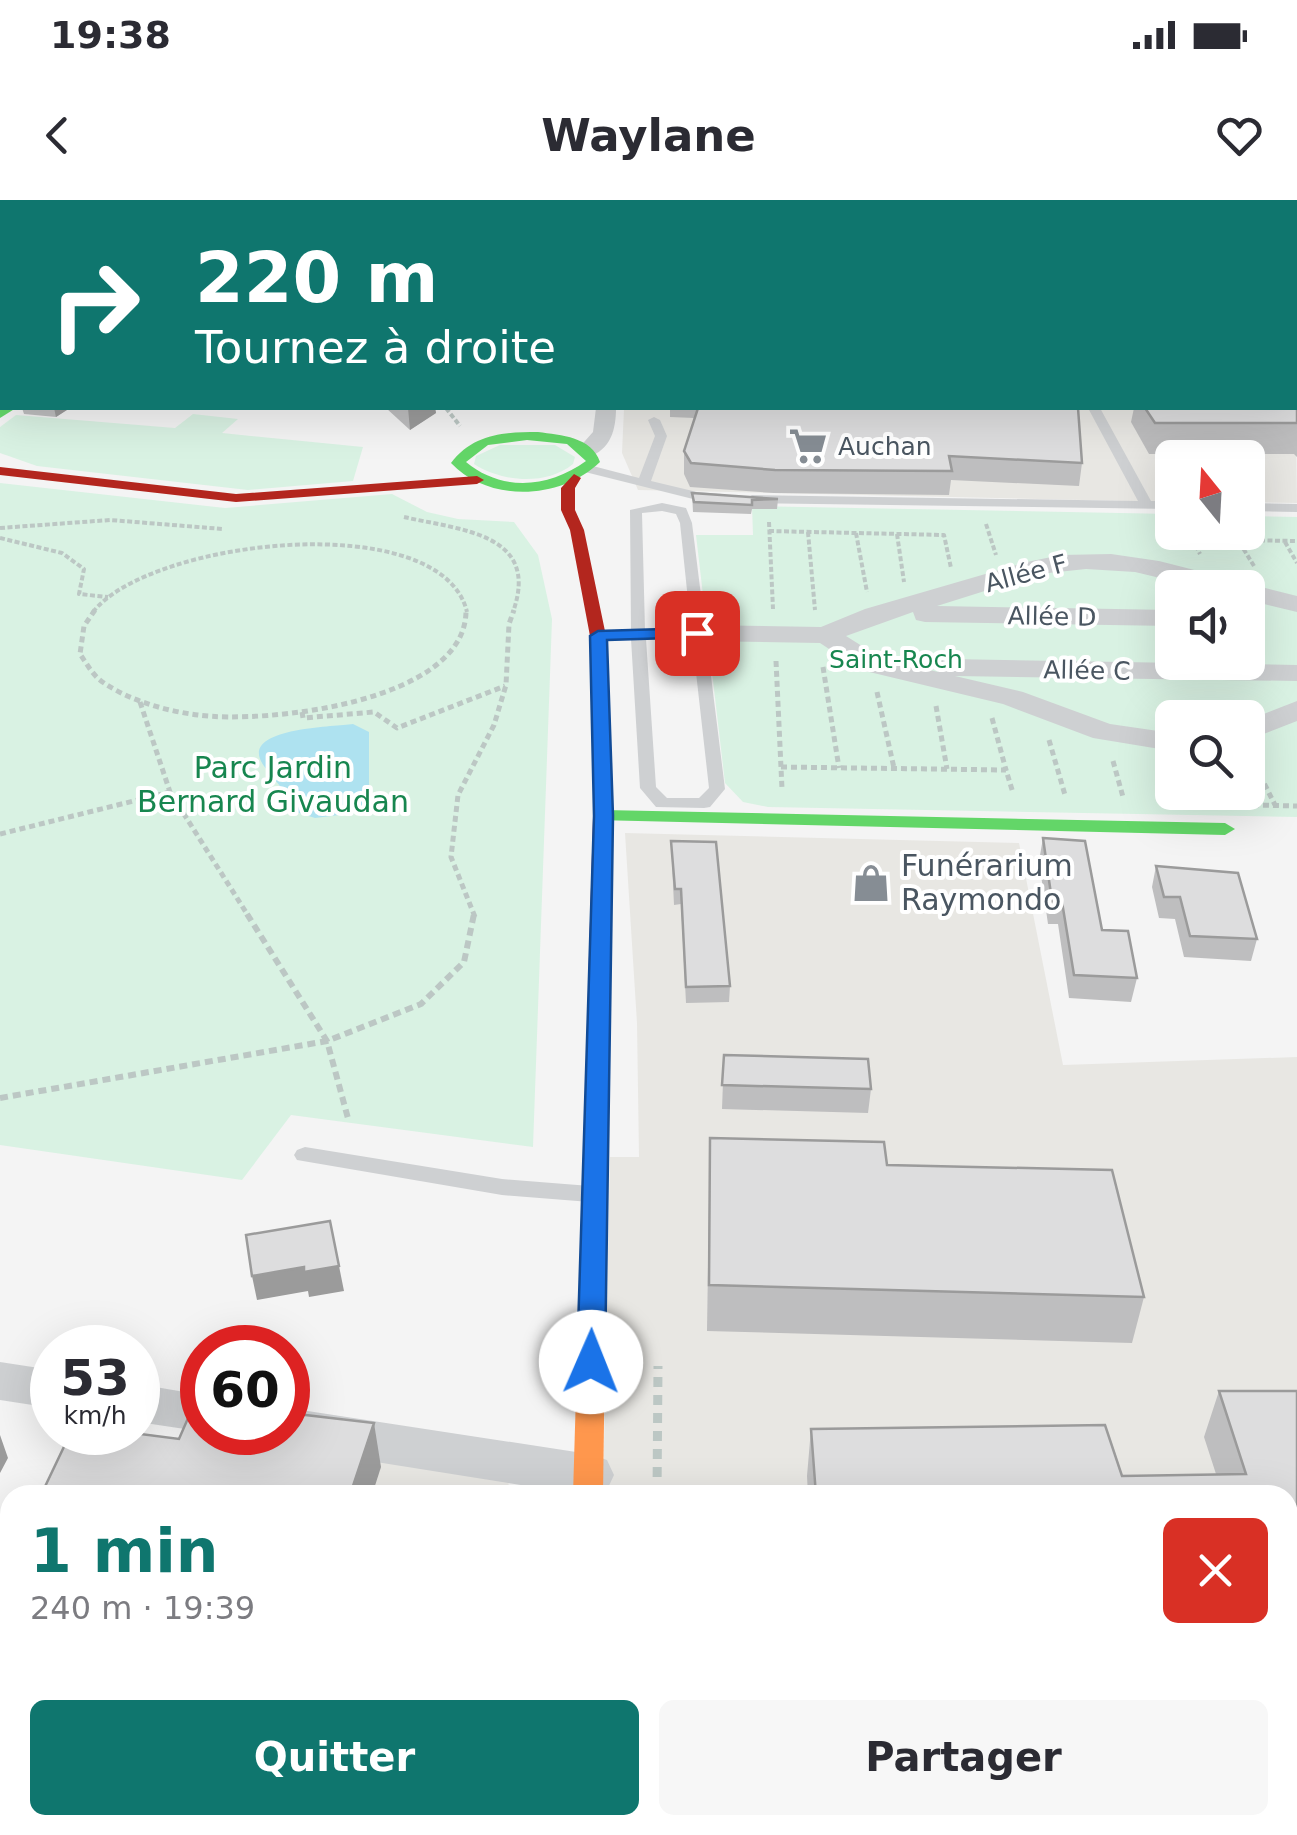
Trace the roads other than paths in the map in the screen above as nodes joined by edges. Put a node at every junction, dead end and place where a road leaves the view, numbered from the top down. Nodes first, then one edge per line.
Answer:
1 (1095, 410) edge
2 (606, 416) edge
3 (654, 420) dead end
4 (549, 437) junction
5 (480, 444) junction
6 (458, 463) junction
7 (583, 465) junction
8 (7, 471) edge
9 (478, 480) junction
10 (644, 482) junction
11 (385, 485) junction
12 (503, 486) junction
13 (1146, 504) junction
14 (1155, 504) edge
15 (1265, 507) edge
16 (1297, 508) edge
17 (582, 559) junction
18 (1161, 570) edge
19 (956, 594) junction
20 (1155, 601) edge
21 (1123, 607) junction
22 (872, 613) junction
23 (1155, 614) edge
24 (1265, 619) edge
25 (1297, 620) edge
26 (697, 633) junction
27 (639, 634) junction
28 (822, 634) junction
29 (598, 636) junction
30 (874, 665) junction
31 (1297, 674) edge
32 (1152, 683) junction
33 (985, 692) junction
34 (1297, 697) edge
35 (1297, 710) edge
36 (1265, 724) edge
37 (1155, 740) edge
38 (686, 811) junction
39 (603, 816) junction
40 (1225, 829) dead end
41 (305, 1154) dead end
42 (596, 1194) junction
43 (0, 1380) edge
44 (30, 1385) edge
45 (310, 1432) edge
46 (588, 1485) edge

1 - 13 lane
2 - 4 street
2 - 7 street
3 - 10 lane
4 - 5 main road
4 - 5 main road
4 - 7 main road
5 - 6 main road
6 - 9 main road
6 - 11 main road
7 - 10 lane
7 - 12 main road
7 - 17 main road
8 - 11 main road
9 - 11 main road
9 - 12 main road
10 - 13 lane
12 - 17 main road
13 - 14 lane
15 - 16 lane
17 - 29 main road
18 - 19 street, Allée F
19 - 21 street
19 - 22 street, Allée F
20 - 21 street
21 - 22 street, Allée D
21 - 23 street, Allée D
21 - 32 street
22 - 28 street, Allée F
24 - 25 street
26 - 27 lane
26 - 27 lane
26 - 28 street
26 - 38 lane
27 - 29 lane
27 - 38 lane
28 - 30 street
29 - 39 main road
30 - 32 street, Allée C
30 - 33 street
31 - 32 street, Allée C
32 - 33 street
32 - 34 street
33 - 37 street
35 - 36 street
38 - 39 main road
38 - 40 main road
39 - 42 main road
41 - 42 lane
42 - 46 main road
43 - 44 street
45 - 46 street

